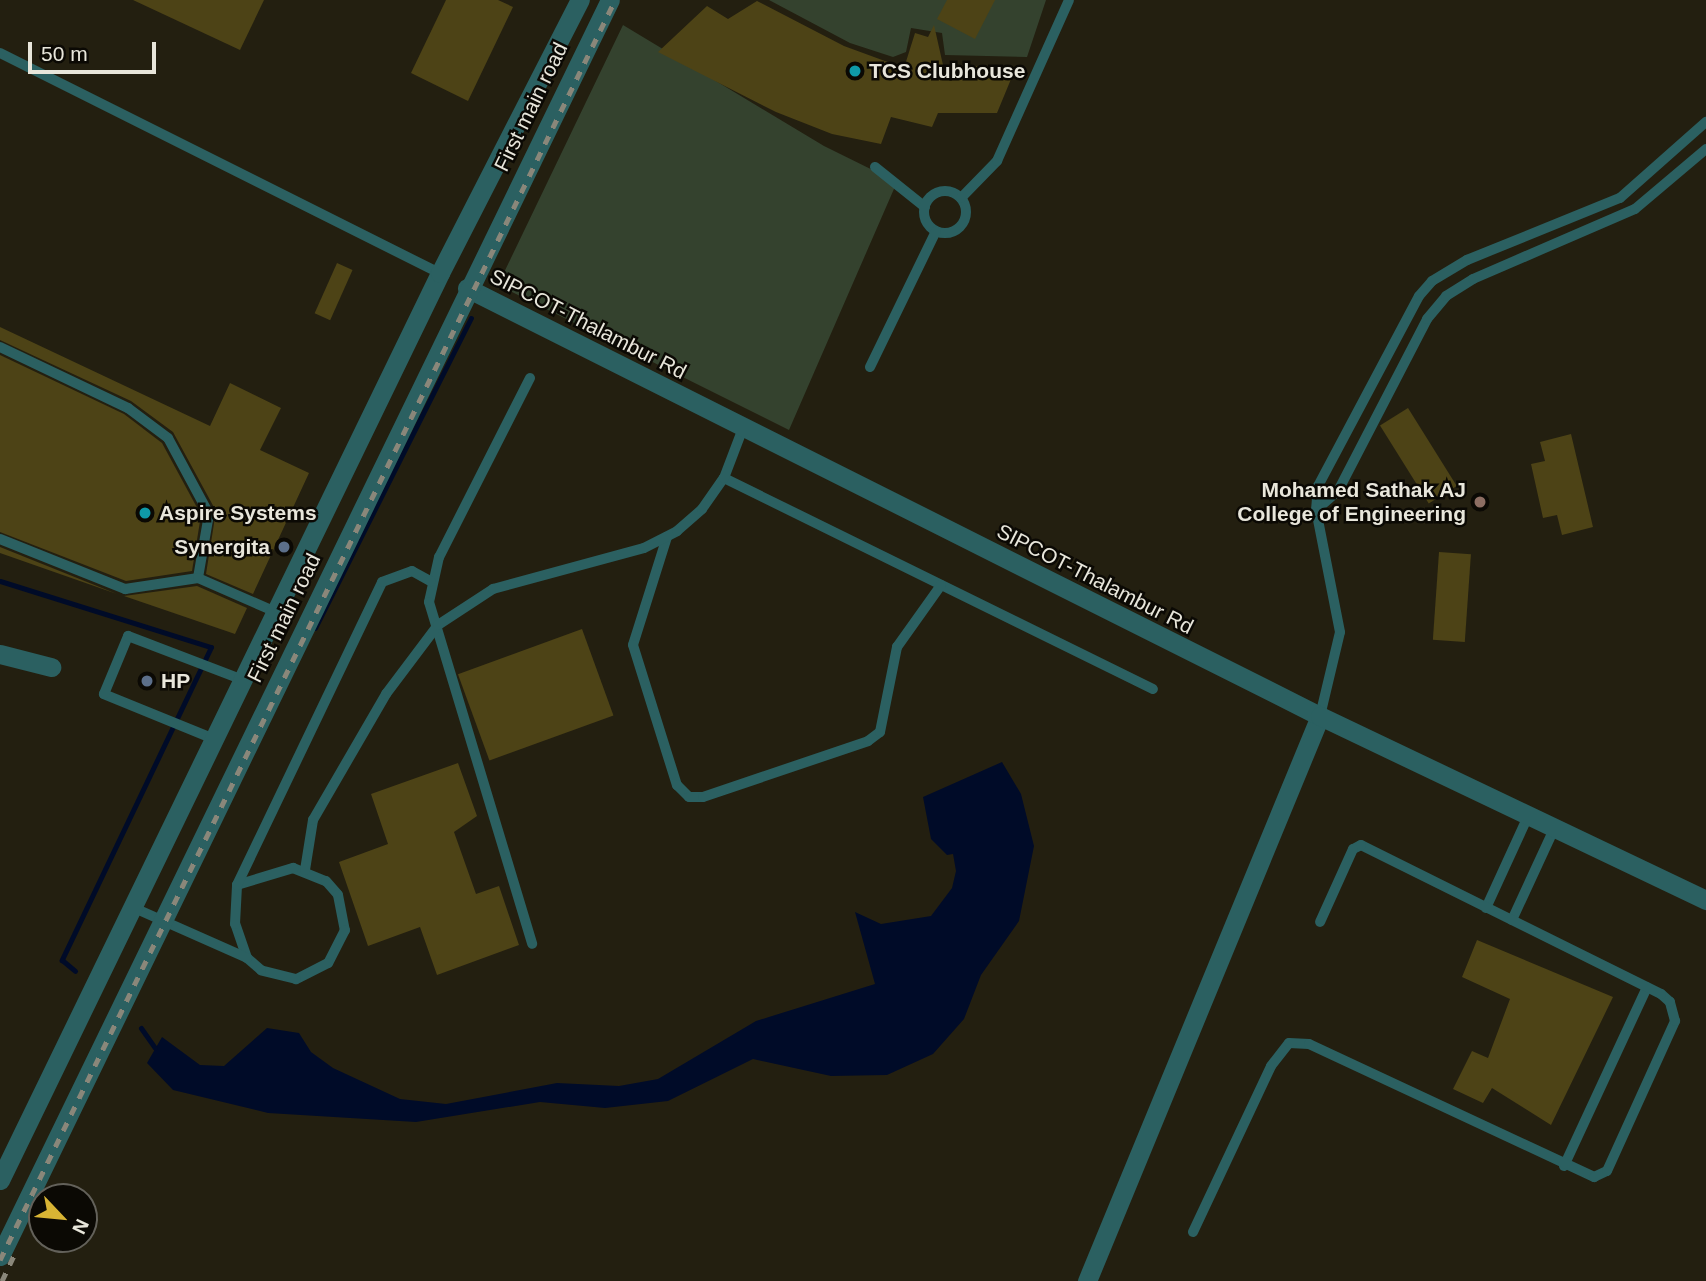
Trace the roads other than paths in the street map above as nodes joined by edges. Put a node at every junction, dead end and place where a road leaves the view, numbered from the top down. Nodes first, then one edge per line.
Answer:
1 (580, 0) edge
2 (610, 0) edge
3 (1069, 0) edge
4 (0, 53) edge
5 (1706, 122) edge
6 (1706, 149) edge
7 (875, 167) dead end
8 (961, 198) junction
9 (925, 207) junction
10 (936, 231) junction
11 (440, 273) junction
12 (467, 288) junction
13 (0, 347) edge
14 (870, 367) dead end
15 (530, 378) dead end
16 (743, 428) junction
17 (724, 478) junction
18 (1316, 510) junction
19 (667, 537) junction
20 (0, 539) edge
21 (198, 578) junction
22 (430, 581) junction
23 (941, 585) junction
24 (276, 612) junction
25 (438, 625) junction
26 (0, 654) edge
27 (51, 667) dead end
28 (243, 680) junction
29 (1153, 689) dead end
30 (1320, 716) junction
31 (214, 739) junction
32 (1529, 814) junction
33 (1556, 827) junction
34 (305, 870) junction
35 (237, 885) junction
36 (1706, 900) edge
37 (132, 908) junction
38 (1486, 908) junction
39 (1512, 920) junction
40 (163, 922) junction
41 (1320, 922) dead end
42 (532, 944) dead end
43 (247, 958) junction
44 (1647, 987) junction
45 (1564, 1166) junction
46 (0, 1180) edge
47 (1193, 1231) dead end
48 (0, 1256) edge
49 (1087, 1281) edge

1 - 11 street
2 - 12 street, First main road
3 - 8 lane
4 - 11 lane
5 - 18 lane
6 - 18 lane
7 - 9 lane
8 - 9 lane
8 - 10 lane
9 - 10 lane
10 - 14 lane
11 - 24 street
12 - 16 street, SIPCOT-Thalambur Rd
12 - 40 street, First main road
13 - 21 lane
15 - 22 lane
16 - 17 lane
16 - 30 street, SIPCOT-Thalambur Rd
17 - 19 lane
17 - 23 lane
18 - 30 lane
19 - 23 lane
19 - 25 lane
20 - 21 lane
21 - 24 lane
22 - 25 lane
22 - 35 lane
23 - 29 lane
24 - 28 street
25 - 34 lane
25 - 42 lane
26 - 27 street
28 - 31 street
28 - 31 lane
30 - 32 street, SIPCOT-Thalambur Rd
30 - 49 street
31 - 37 street
32 - 33 street, SIPCOT-Thalambur Rd
32 - 38 lane
33 - 36 street, SIPCOT-Thalambur Rd
33 - 39 lane
34 - 35 lane
34 - 43 lane
35 - 43 lane
37 - 40 lane
37 - 46 street
38 - 39 lane
38 - 41 lane
39 - 44 lane
40 - 43 lane
40 - 48 street, First main road
44 - 45 lane
44 - 45 lane
45 - 47 lane

